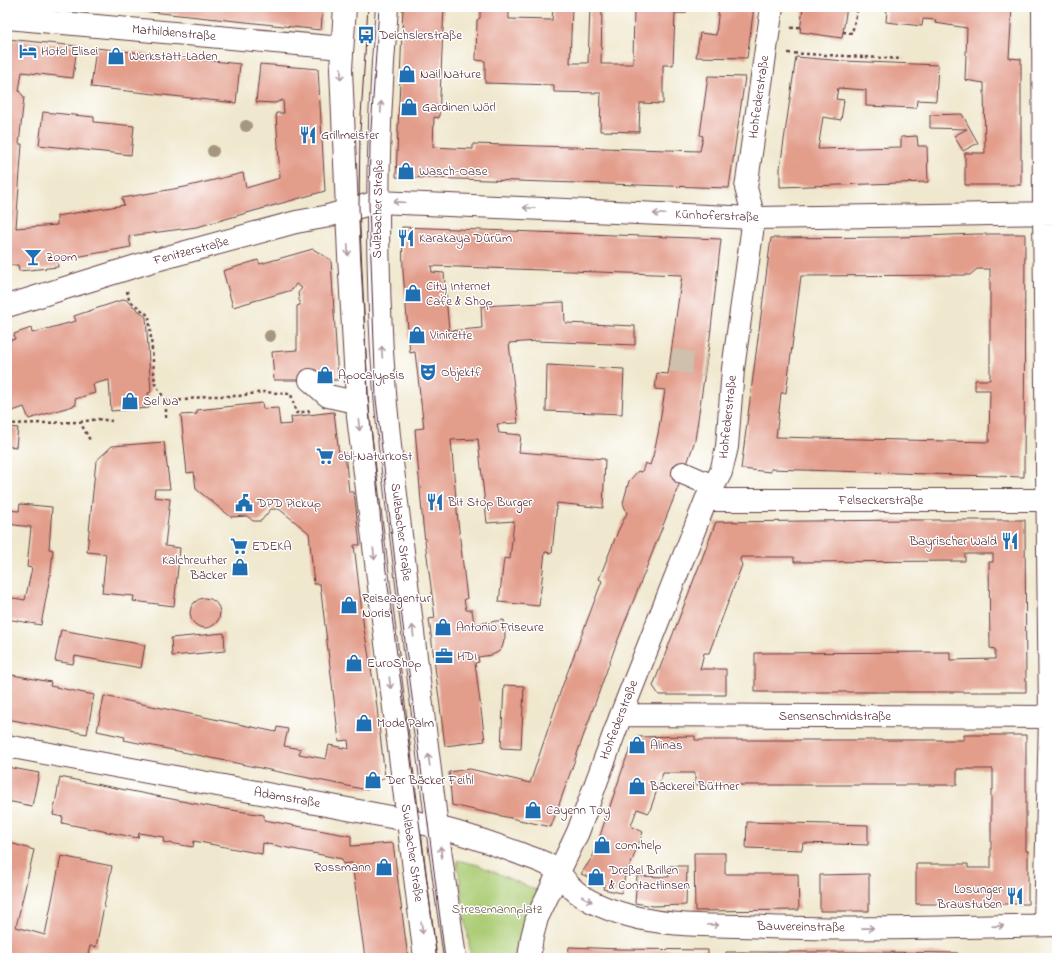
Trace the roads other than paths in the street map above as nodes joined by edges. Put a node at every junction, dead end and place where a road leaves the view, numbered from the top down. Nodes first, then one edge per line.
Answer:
1 (345, 7) edge
2 (387, 7) edge
3 (772, 7) edge
4 (1044, 7) edge
5 (7, 18) edge
6 (342, 48) junction
7 (377, 202) junction
8 (347, 211) junction
9 (1050, 213) edge
10 (754, 218) junction
11 (7, 306) edge
12 (310, 380) dead end
13 (357, 400) junction
14 (683, 473) dead end
15 (709, 493) junction
16 (1053, 500) edge
17 (621, 715) junction
18 (1050, 717) junction
19 (7, 746) edge
20 (407, 820) junction
21 (437, 826) junction
22 (560, 872) junction
23 (1051, 925) edge
24 (425, 958) edge
25 (455, 958) edge
26 (529, 958) edge

1 - 6 street, Sulzbacher Straße
7 -> 2 street, Sulzbacher Straße
3 - 10 street, Hohfederstraße
4 - 9 street
5 - 6 street, Mathildenstraße
6 -> 8 street, Sulzbacher Straße
7 - 8 street, Fenitzerstraße
10 -> 7 street, Künhoferstraße
21 -> 7 street, Sulzbacher Straße
8 - 11 street, Fenitzerstraße
8 -> 13 street, Sulzbacher Straße
9 - 10 street, Künhoferstraße
9 - 16 street
10 - 15 street, Hohfederstraße
12 - 13 street
13 -> 20 street, Sulzbacher Straße
14 - 15 street
15 - 16 street, Felseckerstraße
15 - 17 street, Hohfederstraße
16 - 18 street
17 - 18 street, Sensenschmidstraße
17 - 22 street, Hohfederstraße
18 - 23 street
19 - 20 street, Adamstraße
20 - 21 street, Adamstraße
20 -> 24 street, Sulzbacher Straße
21 - 22 street, Adamstraße
25 -> 21 street, Sulzbacher Straße
22 -> 23 street, Bauvereinstraße
22 - 26 street

